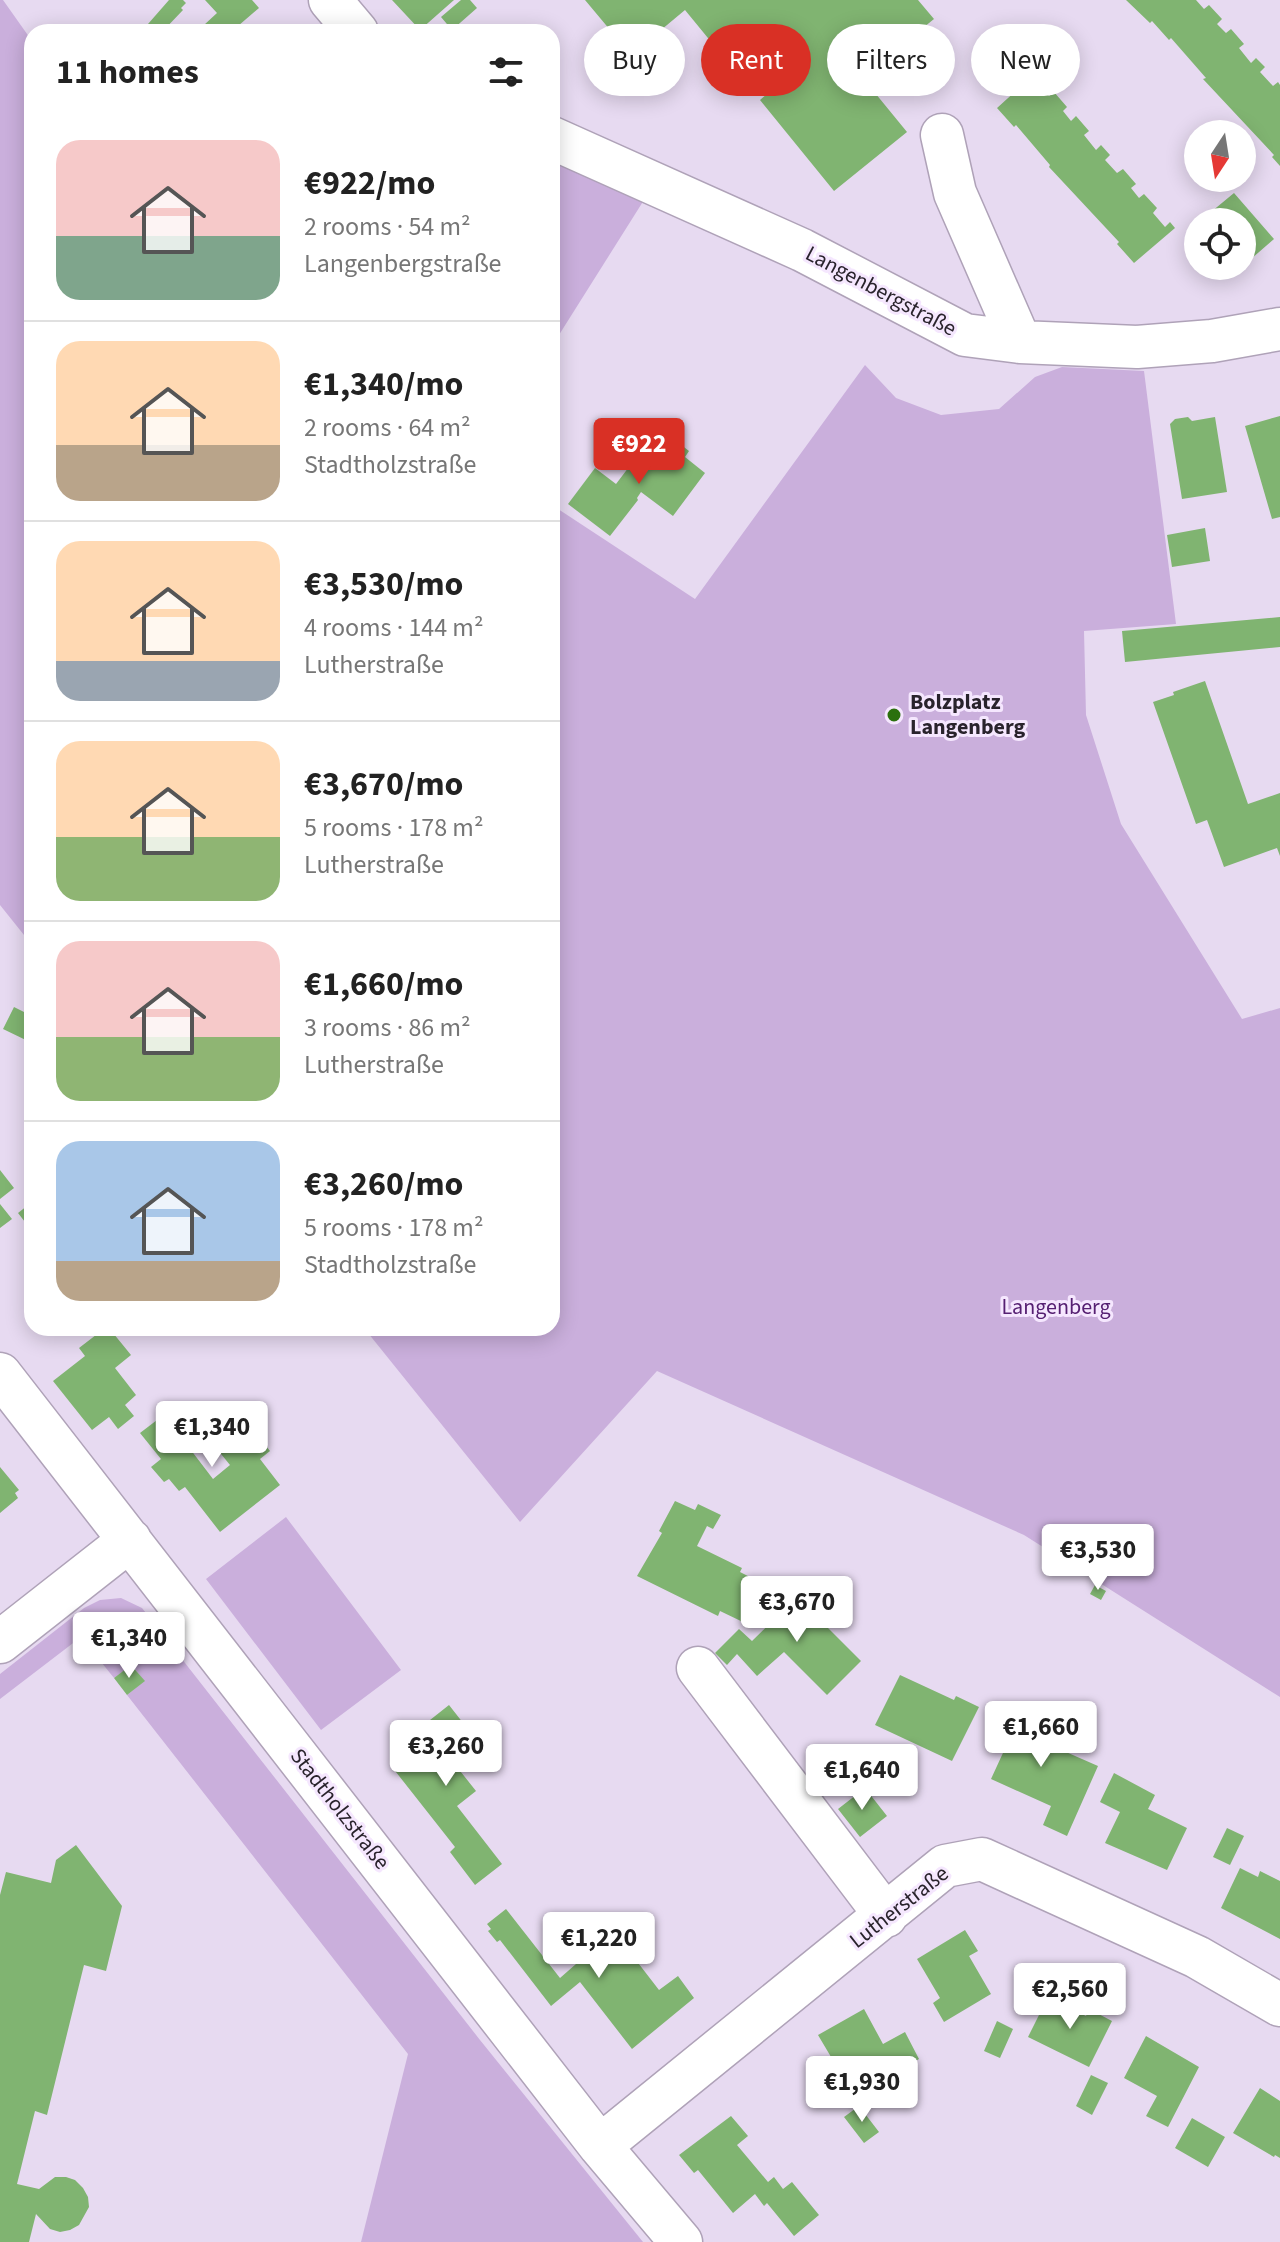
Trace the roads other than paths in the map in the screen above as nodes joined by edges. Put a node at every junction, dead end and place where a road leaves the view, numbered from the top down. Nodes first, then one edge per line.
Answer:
1 (330, 0) edge
2 (350, 24) edge
3 (942, 135) dead end
4 (560, 142) edge
5 (1280, 329) edge
6 (1020, 342) junction
7 (0, 1374) edge
8 (130, 1540) junction
9 (0, 1642) edge
10 (698, 1668) dead end
11 (886, 1916) junction
12 (1280, 2005) edge
13 (600, 2146) junction
14 (681, 2242) edge

1 - 2 street
3 - 6 street
4 - 6 street, Langenbergstraße
5 - 6 street, Langenbergstraße
7 - 8 street, Stadtholzstraße
8 - 9 street
8 - 13 street, Stadtholzstraße
10 - 11 street
11 - 12 street, Lutherstraße
11 - 13 street, Lutherstraße
13 - 14 street, Stadtholzstraße

